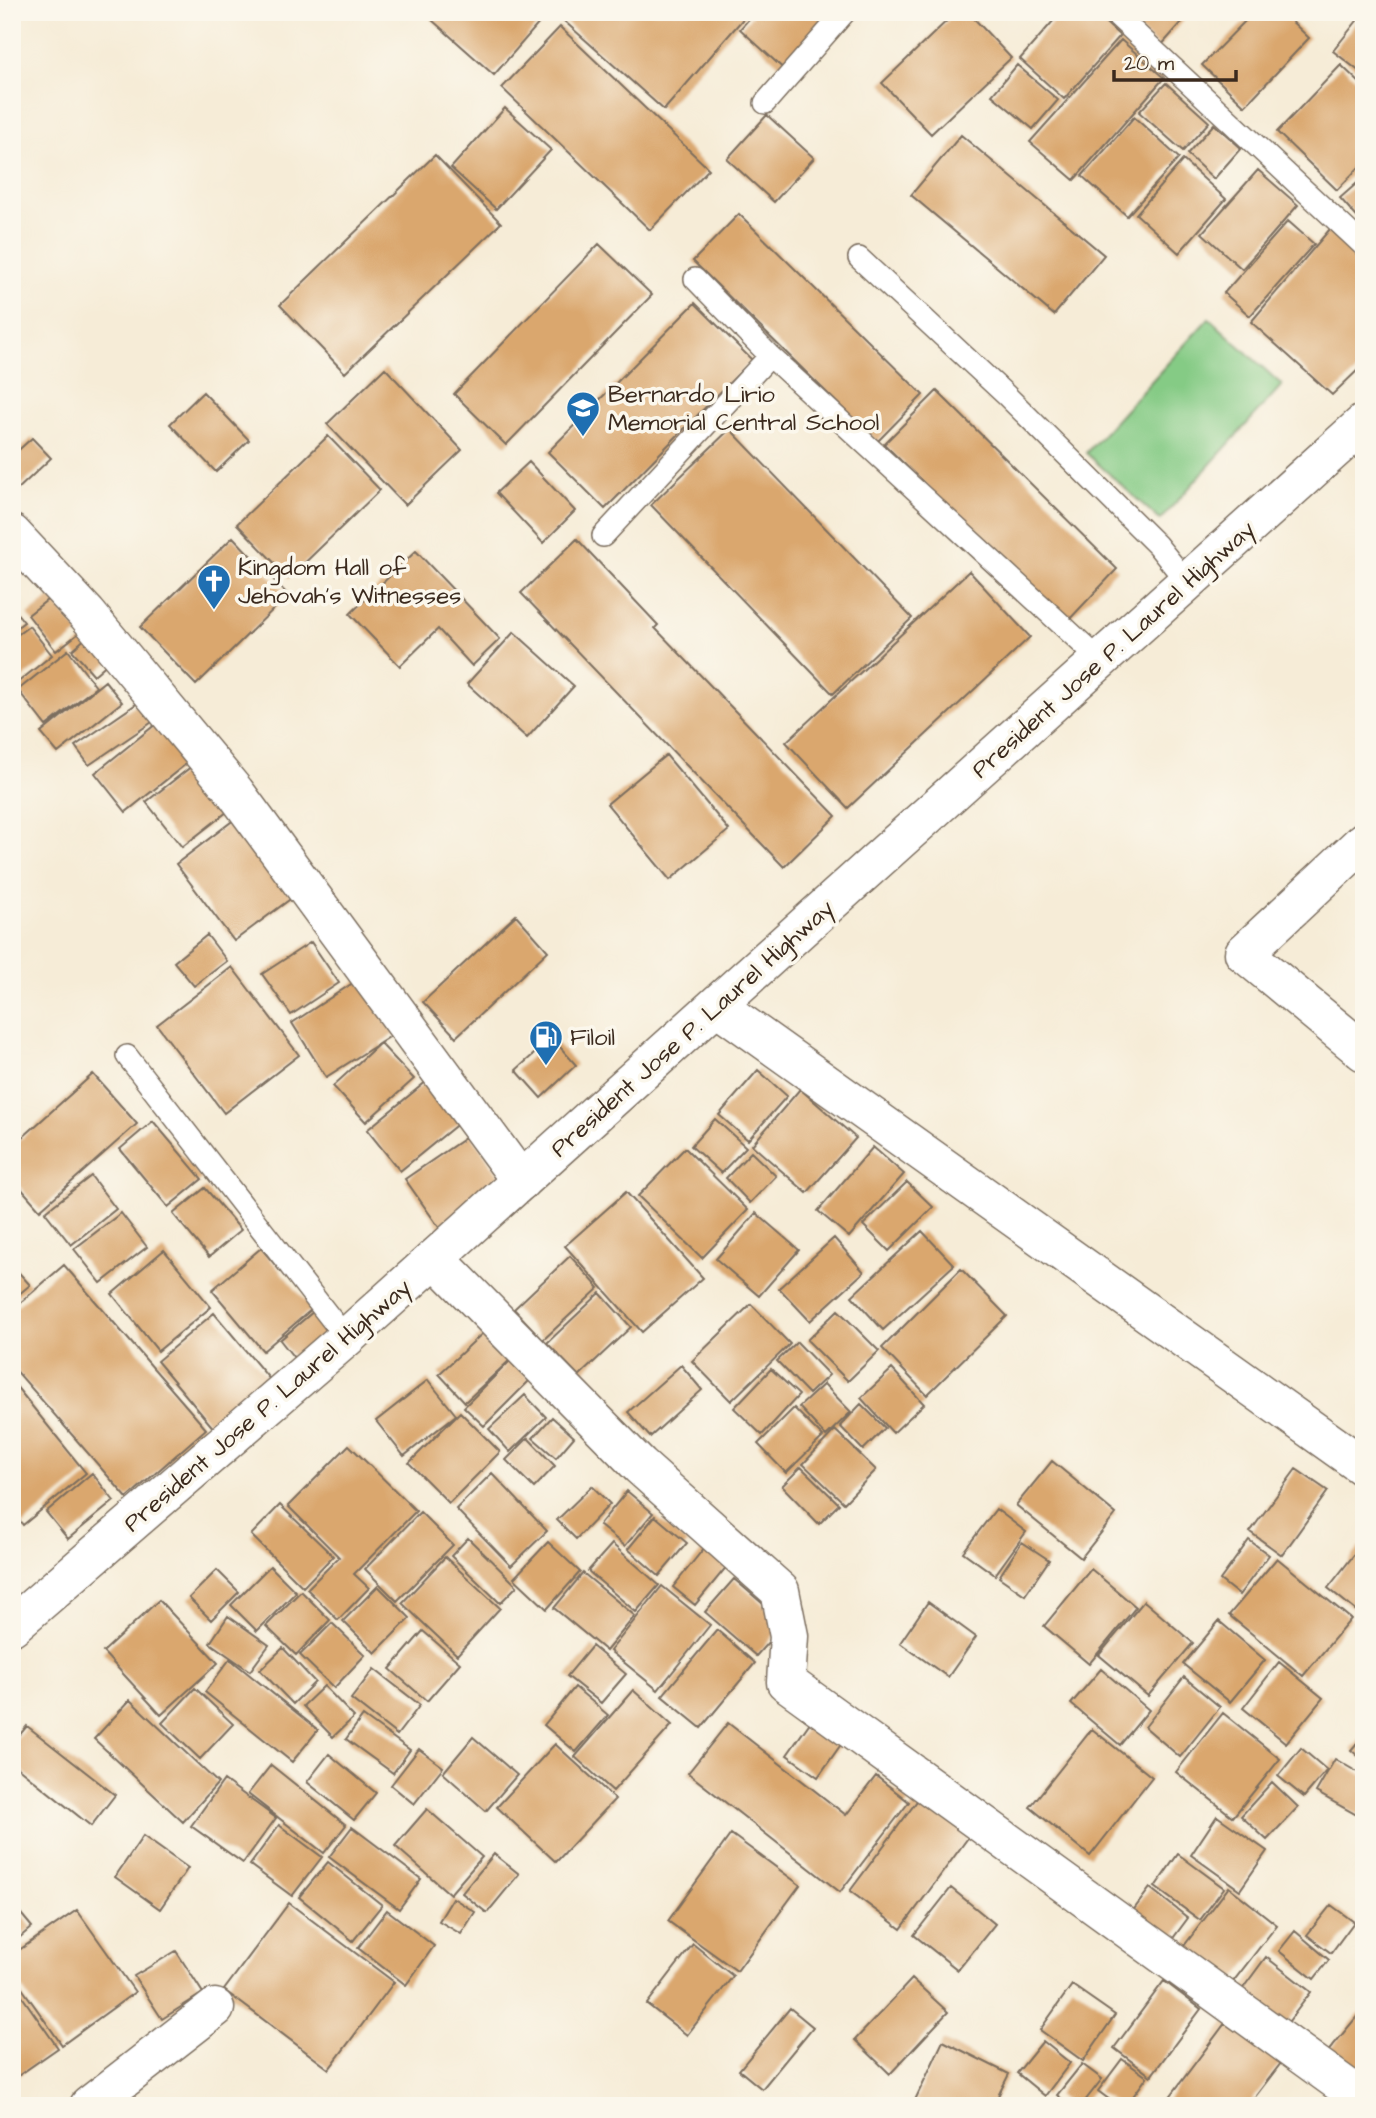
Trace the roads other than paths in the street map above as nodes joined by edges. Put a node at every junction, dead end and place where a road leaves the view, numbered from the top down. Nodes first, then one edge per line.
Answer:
1 (845, 12) edge
2 (1113, 12) edge
3 (765, 103) dead end
4 (1364, 246) edge
5 (859, 258) dead end
6 (695, 279) dead end
7 (770, 356) junction
8 (1364, 423) edge
9 (12, 534) edge
10 (603, 536) dead end
11 (1186, 581) junction
12 (1100, 660) junction
13 (1364, 841) edge
14 (717, 1006) junction
15 (1364, 1052) edge
16 (127, 1056) dead end
17 (521, 1181) junction
18 (435, 1258) junction
19 (346, 1338) junction
20 (1364, 1467) edge
21 (12, 1626) edge
22 (215, 2008) dead end
23 (1364, 2100) edge
24 (89, 2106) edge

1 - 3 lane
2 - 4 lane
5 - 11 lane
6 - 7 lane
7 - 10 lane
7 - 12 lane
8 - 11 main road, President Jose P. Laurel Highway
9 - 17 main road
11 - 12 main road, President Jose P. Laurel Highway
12 - 14 main road, President Jose P. Laurel Highway
13 - 15 main road
14 - 17 main road, President Jose P. Laurel Highway
14 - 20 main road
16 - 19 lane
17 - 18 main road, President Jose P. Laurel Highway
18 - 19 main road, President Jose P. Laurel Highway
18 - 23 main road
19 - 21 main road, President Jose P. Laurel Highway
22 - 24 main road

